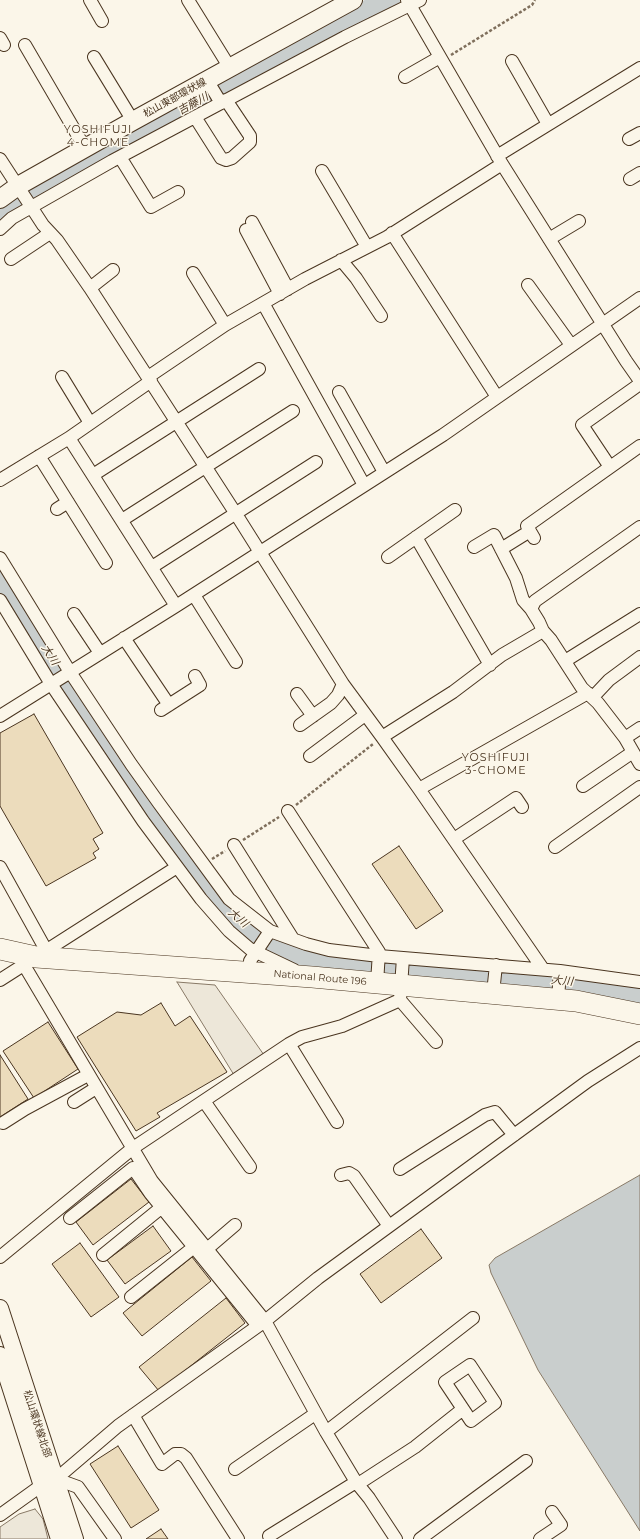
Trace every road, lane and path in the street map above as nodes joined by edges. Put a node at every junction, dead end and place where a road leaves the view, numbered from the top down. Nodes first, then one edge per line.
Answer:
1 (90, 0) edge
2 (188, 0) edge
3 (353, 0) edge
4 (535, 0) edge
5 (412, 1) edge
6 (102, 21) dead end
7 (25, 45) dead end
8 (94, 57) dead end
9 (441, 59) junction
10 (512, 61) dead end
11 (230, 68) junction
12 (640, 68) edge
13 (405, 77) dead end
14 (208, 82) junction
15 (222, 101) junction
16 (195, 117) junction
17 (133, 121) junction
18 (548, 124) junction
19 (640, 133) edge
20 (628, 139) dead end
21 (85, 148) junction
22 (120, 157) junction
23 (0, 159) edge
24 (500, 160) junction
25 (322, 171) dead end
26 (19, 189) junction
27 (178, 192) dead end
28 (0, 199) edge
29 (30, 205) junction
30 (578, 221) dead end
31 (249, 226) dead end
32 (0, 229) edge
33 (50, 233) junction
34 (392, 233) junction
35 (549, 239) junction
36 (367, 247) junction
37 (11, 258) dead end
38 (341, 260) junction
39 (113, 270) dead end
40 (193, 273) dead end
41 (528, 285) dead end
42 (90, 288) junction
43 (284, 292) junction
44 (640, 298) edge
45 (263, 303) junction
46 (381, 316) dead end
47 (602, 323) junction
48 (225, 325) junction
49 (571, 345) junction
50 (258, 369) dead end
51 (62, 377) dead end
52 (149, 379) junction
53 (640, 381) edge
54 (640, 384) edge
55 (339, 392) dead end
56 (498, 397) junction
57 (293, 411) dead end
58 (176, 421) junction
59 (90, 423) junction
60 (69, 438) junction
61 (640, 446) edge
62 (39, 456) junction
63 (316, 462) dead end
64 (206, 467) junction
65 (610, 467) junction
66 (384, 472) junction
67 (93, 475) junction
68 (0, 480) edge
69 (364, 485) junction
70 (68, 502) junction
71 (57, 509) dead end
72 (454, 510) dead end
73 (236, 514) junction
74 (122, 520) junction
75 (640, 527) edge
76 (416, 537) junction
77 (474, 547) dead end
78 (501, 549) junction
79 (260, 552) junction
80 (388, 557) dead end
81 (0, 558) edge
82 (106, 563) dead end
83 (152, 567) junction
84 (194, 594) junction
85 (0, 600) edge
86 (176, 606) junction
87 (531, 609) junction
88 (74, 614) dead end
89 (640, 614) edge
90 (542, 631) junction
91 (124, 638) junction
92 (100, 653) junction
93 (640, 657) edge
94 (565, 661) junction
95 (236, 662) dead end
96 (490, 665) junction
97 (70, 672) junction
98 (195, 676) dead end
99 (51, 684) junction
100 (342, 684) junction
101 (297, 694) dead end
102 (590, 695) junction
103 (0, 716) edge
104 (313, 716) junction
105 (366, 716) junction
106 (300, 725) dead end
107 (640, 728) edge
108 (382, 737) junction
109 (625, 738) junction
110 (633, 752) junction
111 (310, 756) dead end
112 (640, 764) edge
113 (583, 786) dead end
114 (640, 787) edge
115 (419, 789) junction
116 (522, 807) dead end
117 (288, 811) dead end
118 (454, 839) junction
119 (234, 845) dead end
120 (555, 846) dead end
121 (0, 867) edge
122 (177, 867) junction
123 (270, 931) junction
124 (294, 940) junction
125 (0, 948) edge
126 (252, 955) junction
127 (35, 957) junction
128 (380, 957) junction
129 (403, 959) junction
130 (496, 967) junction
131 (543, 969) junction
132 (560, 972) junction
133 (378, 978) junction
134 (0, 980) edge
135 (640, 982) edge
136 (401, 986) junction
137 (494, 988) junction
138 (558, 993) junction
139 (640, 1014) edge
140 (436, 1042) dead end
141 (289, 1044) junction
142 (640, 1048) edge
143 (88, 1074) junction
144 (96, 1088) junction
145 (204, 1101) junction
146 (74, 1102) dead end
147 (337, 1122) dead end
148 (3, 1123) dead end
149 (514, 1135) junction
150 (133, 1148) junction
151 (250, 1167) dead end
152 (400, 1169) dead end
153 (341, 1175) dead end
154 (162, 1207) junction
155 (70, 1218) dead end
156 (235, 1225) dead end
157 (389, 1226) junction
158 (194, 1247) junction
159 (207, 1249) junction
160 (103, 1255) dead end
161 (0, 1257) edge
162 (131, 1297) dead end
163 (0, 1308) edge
164 (473, 1318) dead end
165 (261, 1324) junction
166 (0, 1354) edge
167 (463, 1409) junction
168 (315, 1414) junction
169 (133, 1415) junction
170 (326, 1432) junction
171 (526, 1461) dead end
172 (235, 1469) dead end
173 (49, 1482) junction
174 (357, 1483) junction
175 (552, 1512) dead end
176 (0, 1515) edge
177 (269, 1536) dead end
178 (59, 1539) edge
179 (74, 1539) edge
180 (115, 1539) edge
181 (238, 1539) edge
182 (396, 1539) edge
183 (420, 1539) edge
184 (540, 1539) edge

1 - 6 street
2 - 11 street
3 - 11 main road, 松山東部環状線
4 - 9 path
5 - 9 street
5 - 15 street
7 - 21 street
8 - 17 street
9 - 13 street
9 - 24 street
10 - 18 street
11 - 14 main road, 松山東部環状線
12 - 18 street
14 - 15 street
14 - 17 main road, 松山東部環状線
15 - 16 street
15 - 16 street
16 - 22 street
17 - 21 main road, 松山東部環状線
18 - 24 street
19 - 20 street
21 - 26 main road, 松山東部環状線
22 - 27 street
22 - 29 street
23 - 26 street
24 - 34 street
24 - 35 street
25 - 36 street
26 - 28 main road, 松山東部環状線
26 - 29 street
29 - 32 street
29 - 33 street
30 - 35 street
31 - 43 street
33 - 37 street
33 - 42 street
34 - 36 street
34 - 56 street
35 - 47 street
36 - 38 street
38 - 43 street
38 - 46 street
39 - 42 street
40 - 48 street
41 - 49 street
42 - 52 street
43 - 45 street
44 - 47 street
45 - 48 street
45 - 69 street
47 - 49 street
47 - 53 street
48 - 52 street
49 - 56 street
50 - 58 street
51 - 59 street
52 - 58 street
52 - 59 street
54 - 65 street
55 - 66 street
56 - 66 street
57 - 64 street
58 - 64 street
58 - 67 street
59 - 60 street
60 - 62 street
60 - 67 street
61 - 65 street
62 - 68 street
62 - 70 street
63 - 73 street
64 - 73 street
64 - 74 street
65 - 78 street
66 - 69 street
67 - 74 street
69 - 79 street
70 - 71 street
70 - 82 street
72 - 76 street
73 - 79 street
73 - 83 street
74 - 83 street
75 - 87 street
76 - 80 street
76 - 96 street
77 - 78 street
78 - 87 street
79 - 84 street
79 - 100 street
81 - 97 street
83 - 86 street
84 - 86 street
84 - 95 street
85 - 99 street
86 - 91 street
87 - 90 street
88 - 92 street
89 - 94 street
90 - 94 street
90 - 96 street
91 - 92 street
91 - 98 street
92 - 97 street
93 - 102 street
94 - 102 street
96 - 108 street
97 - 99 street
97 - 123 street
99 - 103 street
99 - 122 street
100 - 104 street
100 - 105 street
101 - 104 street
102 - 109 street
102 - 115 street
104 - 106 street
105 - 108 street
105 - 111 street
107 - 109 street
108 - 115 street
109 - 110 street
110 - 112 street
110 - 113 street
114 - 120 street
115 - 118 street
116 - 118 street
117 - 128 street
118 - 131 street
119 - 124 street
121 - 127 street
122 - 126 street
122 - 127 street
123 - 124 street
123 - 126 street
124 - 128 street
125 - 127 highway, National Route 196
126 - 127 highway, National Route 196
126 - 133 highway, National Route 196
127 - 134 street
127 - 143 street
128 - 129 street
128 - 133 street
129 - 130 street
129 - 136 street
130 - 131 street
130 - 137 street
131 - 132 street
132 - 135 street
132 - 138 street
133 - 136 highway, National Route 196
136 - 137 highway, National Route 196
136 - 140 street
136 - 141 street
137 - 138 highway, National Route 196
138 - 139 highway, National Route 196
141 - 145 street
141 - 147 street
142 - 149 street
143 - 144 street
143 - 148 street
144 - 146 street
144 - 150 street
145 - 150 street
145 - 151 street
149 - 152 street
149 - 157 street
150 - 159 street
150 - 161 street
153 - 157 street
154 - 155 street
154 - 158 street
154 - 160 street
156 - 159 street
157 - 165 street
158 - 162 street
158 - 165 street
159 - 165 street
163 - 173 street, 松山環状線北部
164 - 170 street
165 - 168 street
165 - 169 street
166 - 173 street, 松山環状線北部
167 - 167 street
167 - 174 street
168 - 170 street
168 - 172 street
169 - 173 street
169 - 181 street
170 - 174 street
171 - 183 street
173 - 176 street
173 - 178 street, 松山環状線北部
173 - 179 street, 松山環状線北部
173 - 180 street
174 - 177 street
174 - 182 street
175 - 184 street

